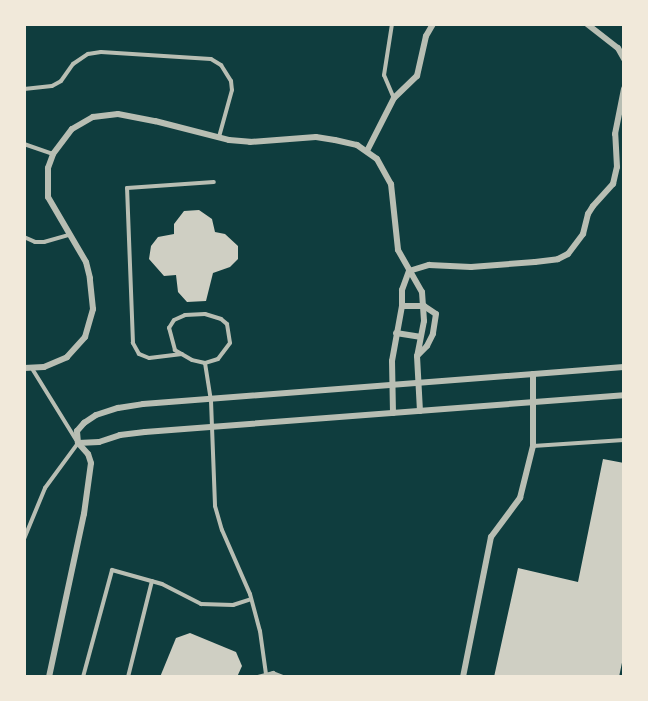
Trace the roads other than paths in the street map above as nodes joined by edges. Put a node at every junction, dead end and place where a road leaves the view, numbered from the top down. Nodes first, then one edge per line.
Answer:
1 (392, 24) edge
2 (433, 24) edge
3 (587, 24) edge
4 (624, 58) edge
5 (24, 89) edge
6 (624, 89) edge
7 (394, 98) junction
8 (219, 138) junction
9 (24, 144) edge
10 (367, 151) junction
11 (53, 154) junction
12 (214, 182) dead end
13 (70, 234) junction
14 (24, 237) edge
15 (409, 271) junction
16 (402, 306) junction
17 (424, 306) junction
18 (396, 333) junction
19 (420, 337) junction
20 (182, 354) junction
21 (417, 356) junction
22 (205, 363) junction
23 (624, 367) edge
24 (27, 368) edge
25 (533, 374) junction
26 (417, 383) junction
27 (391, 386) junction
28 (624, 395) edge
29 (211, 401) junction
30 (534, 402) junction
31 (420, 411) junction
32 (393, 413) junction
33 (211, 426) junction
34 (624, 440) edge
35 (78, 443) junction
36 (533, 446) junction
37 (24, 539) edge
38 (152, 581) junction
39 (251, 599) junction
40 (266, 674) junction
41 (49, 677) edge
42 (83, 677) edge
43 (129, 677) edge
44 (258, 677) edge
45 (283, 677) edge
46 (463, 677) edge

1 - 7 lane
2 - 7 street
3 - 4 street
5 - 8 lane
6 - 15 street
7 - 10 street
8 - 10 street
8 - 11 street
9 - 11 lane
10 - 15 street
11 - 13 street
12 - 20 lane
13 - 14 lane
13 - 24 street
15 - 16 street
15 - 17 street
16 - 17 street
16 - 18 street
17 - 19 street
17 - 21 street
18 - 19 street
18 - 27 street
19 - 21 street
20 - 22 lane
20 - 22 lane
21 - 26 street
22 - 29 lane
23 - 25 street
24 - 35 lane
25 - 26 street
25 - 30 street
26 - 27 street
26 - 31 street
27 - 29 street
27 - 32 street
28 - 30 street
29 - 33 lane
29 - 35 street
30 - 31 street
30 - 36 street
31 - 32 street
32 - 33 street
33 - 35 street
33 - 39 lane
34 - 36 lane
35 - 37 lane
35 - 41 street
36 - 46 street
38 - 39 lane
38 - 42 lane
38 - 43 lane
39 - 40 lane
40 - 44 lane
40 - 45 lane

